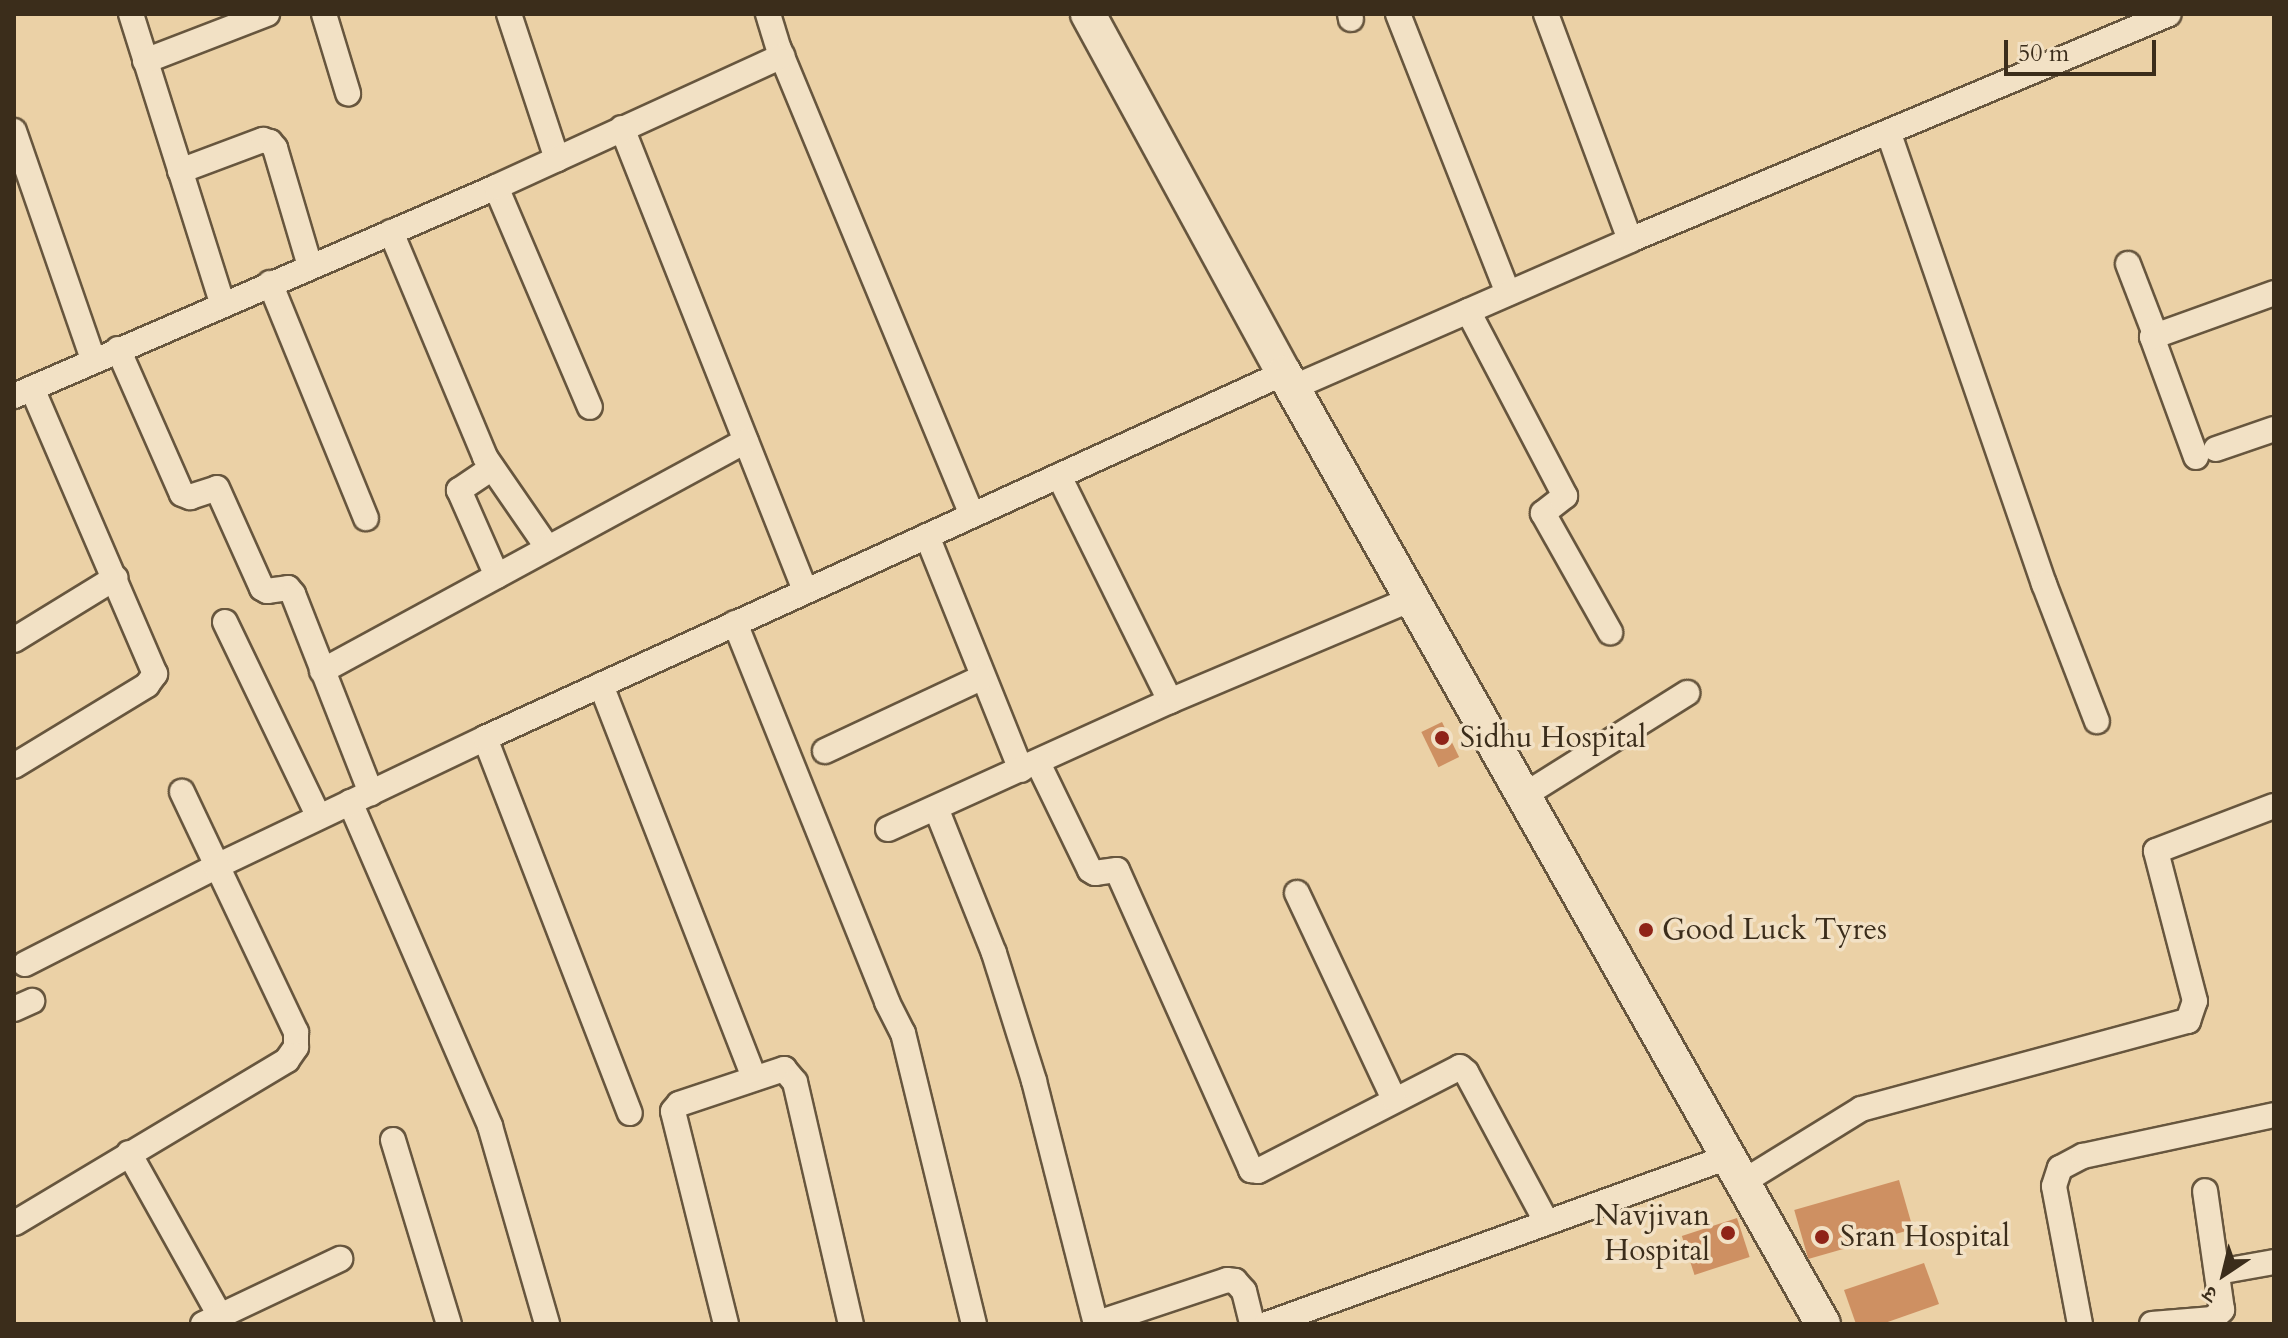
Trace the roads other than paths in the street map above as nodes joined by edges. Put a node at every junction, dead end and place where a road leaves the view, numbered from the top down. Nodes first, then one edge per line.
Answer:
1 (131, 14) edge
2 (267, 14) edge
3 (324, 14) edge
4 (509, 14) edge
5 (768, 14) edge
6 (1088, 14) edge
7 (1398, 14) edge
8 (1546, 14) edge
9 (2169, 14) edge
10 (2143, 18) edge
11 (782, 56) junction
12 (145, 61) junction
13 (348, 93) dead end
14 (622, 128) junction
15 (14, 131) edge
16 (1889, 134) junction
17 (557, 159) junction
18 (180, 171) junction
19 (496, 187) junction
20 (391, 232) junction
21 (1630, 240) junction
22 (2128, 264) dead end
23 (310, 266) junction
24 (270, 283) junction
25 (1508, 293) junction
26 (2274, 293) edge
27 (222, 303) junction
28 (1468, 311) junction
29 (2155, 334) junction
30 (118, 349) junction
31 (93, 359) junction
32 (1288, 381) junction
33 (23, 392) edge
34 (590, 407) dead end
35 (2274, 429) edge
36 (746, 441) junction
37 (492, 468) junction
38 (1059, 476) junction
39 (972, 515) junction
40 (366, 518) dead end
41 (927, 536) junction
42 (547, 547) junction
43 (497, 576) junction
44 (115, 578) junction
45 (805, 591) junction
46 (1411, 599) junction
47 (225, 622) dead end
48 (735, 623) junction
49 (1610, 632) dead end
50 (14, 640) edge
51 (322, 671) junction
52 (983, 677) junction
53 (601, 685) junction
54 (1687, 693) dead end
55 (1170, 701) junction
56 (2097, 721) dead end
57 (485, 738) junction
58 (825, 751) dead end
59 (14, 766) edge
60 (1030, 766) junction
61 (182, 792) dead end
62 (1523, 796) junction
63 (360, 798) junction
64 (2274, 806) edge
65 (936, 808) junction
66 (319, 817) junction
67 (888, 829) dead end
68 (215, 867) junction
69 (1297, 893) dead end
70 (25, 964) dead end
71 (754, 1078) junction
72 (1394, 1099) junction
73 (630, 1113) dead end
74 (2274, 1115) edge
75 (393, 1140) dead end
76 (129, 1153) junction
77 (1736, 1170) junction
78 (2205, 1191) dead end
79 (15, 1223) edge
80 (1547, 1223) junction
81 (340, 1259) dead end
82 (2274, 1262) edge
83 (2218, 1272) junction
84 (228, 1317) edge
85 (449, 1324) edge
86 (547, 1324) edge
87 (726, 1324) edge
88 (851, 1324) edge
89 (974, 1324) edge
90 (1096, 1324) edge
91 (1252, 1324) edge
92 (1267, 1324) edge
93 (1823, 1324) edge
94 (2080, 1324) edge
95 (2152, 1324) edge

1 - 12 street
2 - 12 street
3 - 13 street
4 - 17 street
5 - 11 street
6 - 32 main road
7 - 25 street
8 - 21 street
9 - 10 street
10 - 16 street
11 - 14 street
11 - 39 street
12 - 18 street
14 - 17 street
14 - 36 street
15 - 31 street
16 - 21 street
16 - 56 street
17 - 19 street
18 - 23 street
18 - 27 street
19 - 20 street
19 - 34 street
20 - 23 street
20 - 37 street
21 - 25 street
22 - 29 street
23 - 24 street
24 - 27 street
24 - 40 street
25 - 28 street
26 - 29 street
27 - 30 street
28 - 32 street
28 - 49 street
29 - 35 street
30 - 31 street
30 - 51 street
31 - 33 street
32 - 38 street
32 - 46 main road
33 - 44 street
36 - 42 street
36 - 45 street
37 - 42 street
37 - 43 street
38 - 39 street
38 - 55 street
39 - 41 street
41 - 45 street
41 - 52 street
42 - 43 street
43 - 51 street
44 - 50 street
44 - 59 street
45 - 48 street
46 - 55 street
46 - 62 main road
47 - 66 street
48 - 53 street
48 - 89 street
51 - 63 street
52 - 58 street
52 - 60 street
53 - 57 street
53 - 71 street
54 - 62 street
55 - 60 street
57 - 63 street
57 - 73 street
60 - 65 street
60 - 72 street
61 - 68 street
62 - 77 main road
63 - 66 street
63 - 86 street
64 - 77 street
65 - 67 street
65 - 90 street
66 - 68 street
68 - 70 street
68 - 76 street
69 - 72 street
71 - 87 street
71 - 88 street
72 - 80 street
74 - 94 street
75 - 85 street
76 - 79 street
76 - 84 street
77 - 80 street
77 - 93 main road
78 - 83 street
80 - 92 street
81 - 84 street
82 - 83 street
83 - 95 street
90 - 91 street

